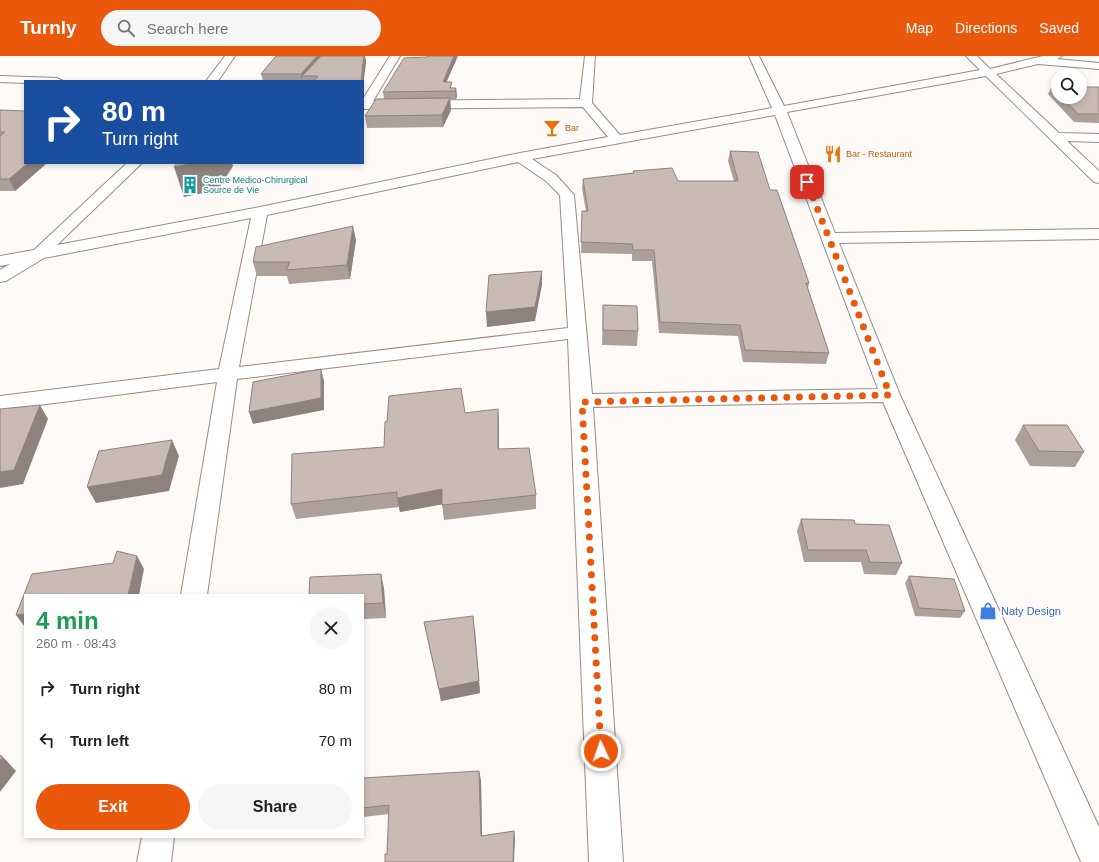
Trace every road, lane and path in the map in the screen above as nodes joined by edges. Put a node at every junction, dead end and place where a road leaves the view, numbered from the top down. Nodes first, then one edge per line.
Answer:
1 (230, 56) edge
2 (395, 56) edge
3 (590, 56) edge
4 (754, 56) edge
5 (971, 56) edge
6 (1057, 56) edge
7 (1040, 61) junction
8 (1099, 66) edge
9 (990, 72) junction
10 (0, 79) edge
11 (28, 80) edge
12 (213, 80) edge
13 (586, 103) junction
14 (364, 105) edge
15 (780, 111) junction
16 (1056, 137) junction
17 (1099, 138) edge
18 (617, 140) junction
19 (520, 157) junction
20 (134, 164) edge
21 (1099, 179) edge
22 (260, 212) junction
23 (1099, 234) edge
24 (828, 238) junction
25 (40, 253) junction
26 (0, 261) edge
27 (0, 277) edge
28 (576, 333) junction
29 (228, 374) junction
30 (890, 395) junction
31 (582, 402) junction
32 (0, 403) edge
33 (194, 594) edge
34 (158, 838) edge
35 (154, 862) edge
36 (606, 862) edge
37 (1098, 862) edge

1 - 12 street
2 - 14 street
3 - 13 street
4 - 15 street
5 - 9 street
6 - 7 street
7 - 8 street
7 - 9 street
9 - 15 street
9 - 16 street
10 - 11 street
13 - 14 street
13 - 18 street
15 - 18 street
15 - 24 street
16 - 17 street
16 - 21 street
18 - 19 street
19 - 22 street
19 - 28 street
20 - 25 street
22 - 25 street
22 - 29 street
23 - 24 street
24 - 30 street
25 - 26 street
25 - 27 street
28 - 29 street
28 - 31 street
29 - 32 street
29 - 33 street
30 - 31 street
30 - 37 street
31 - 36 street
34 - 35 street

